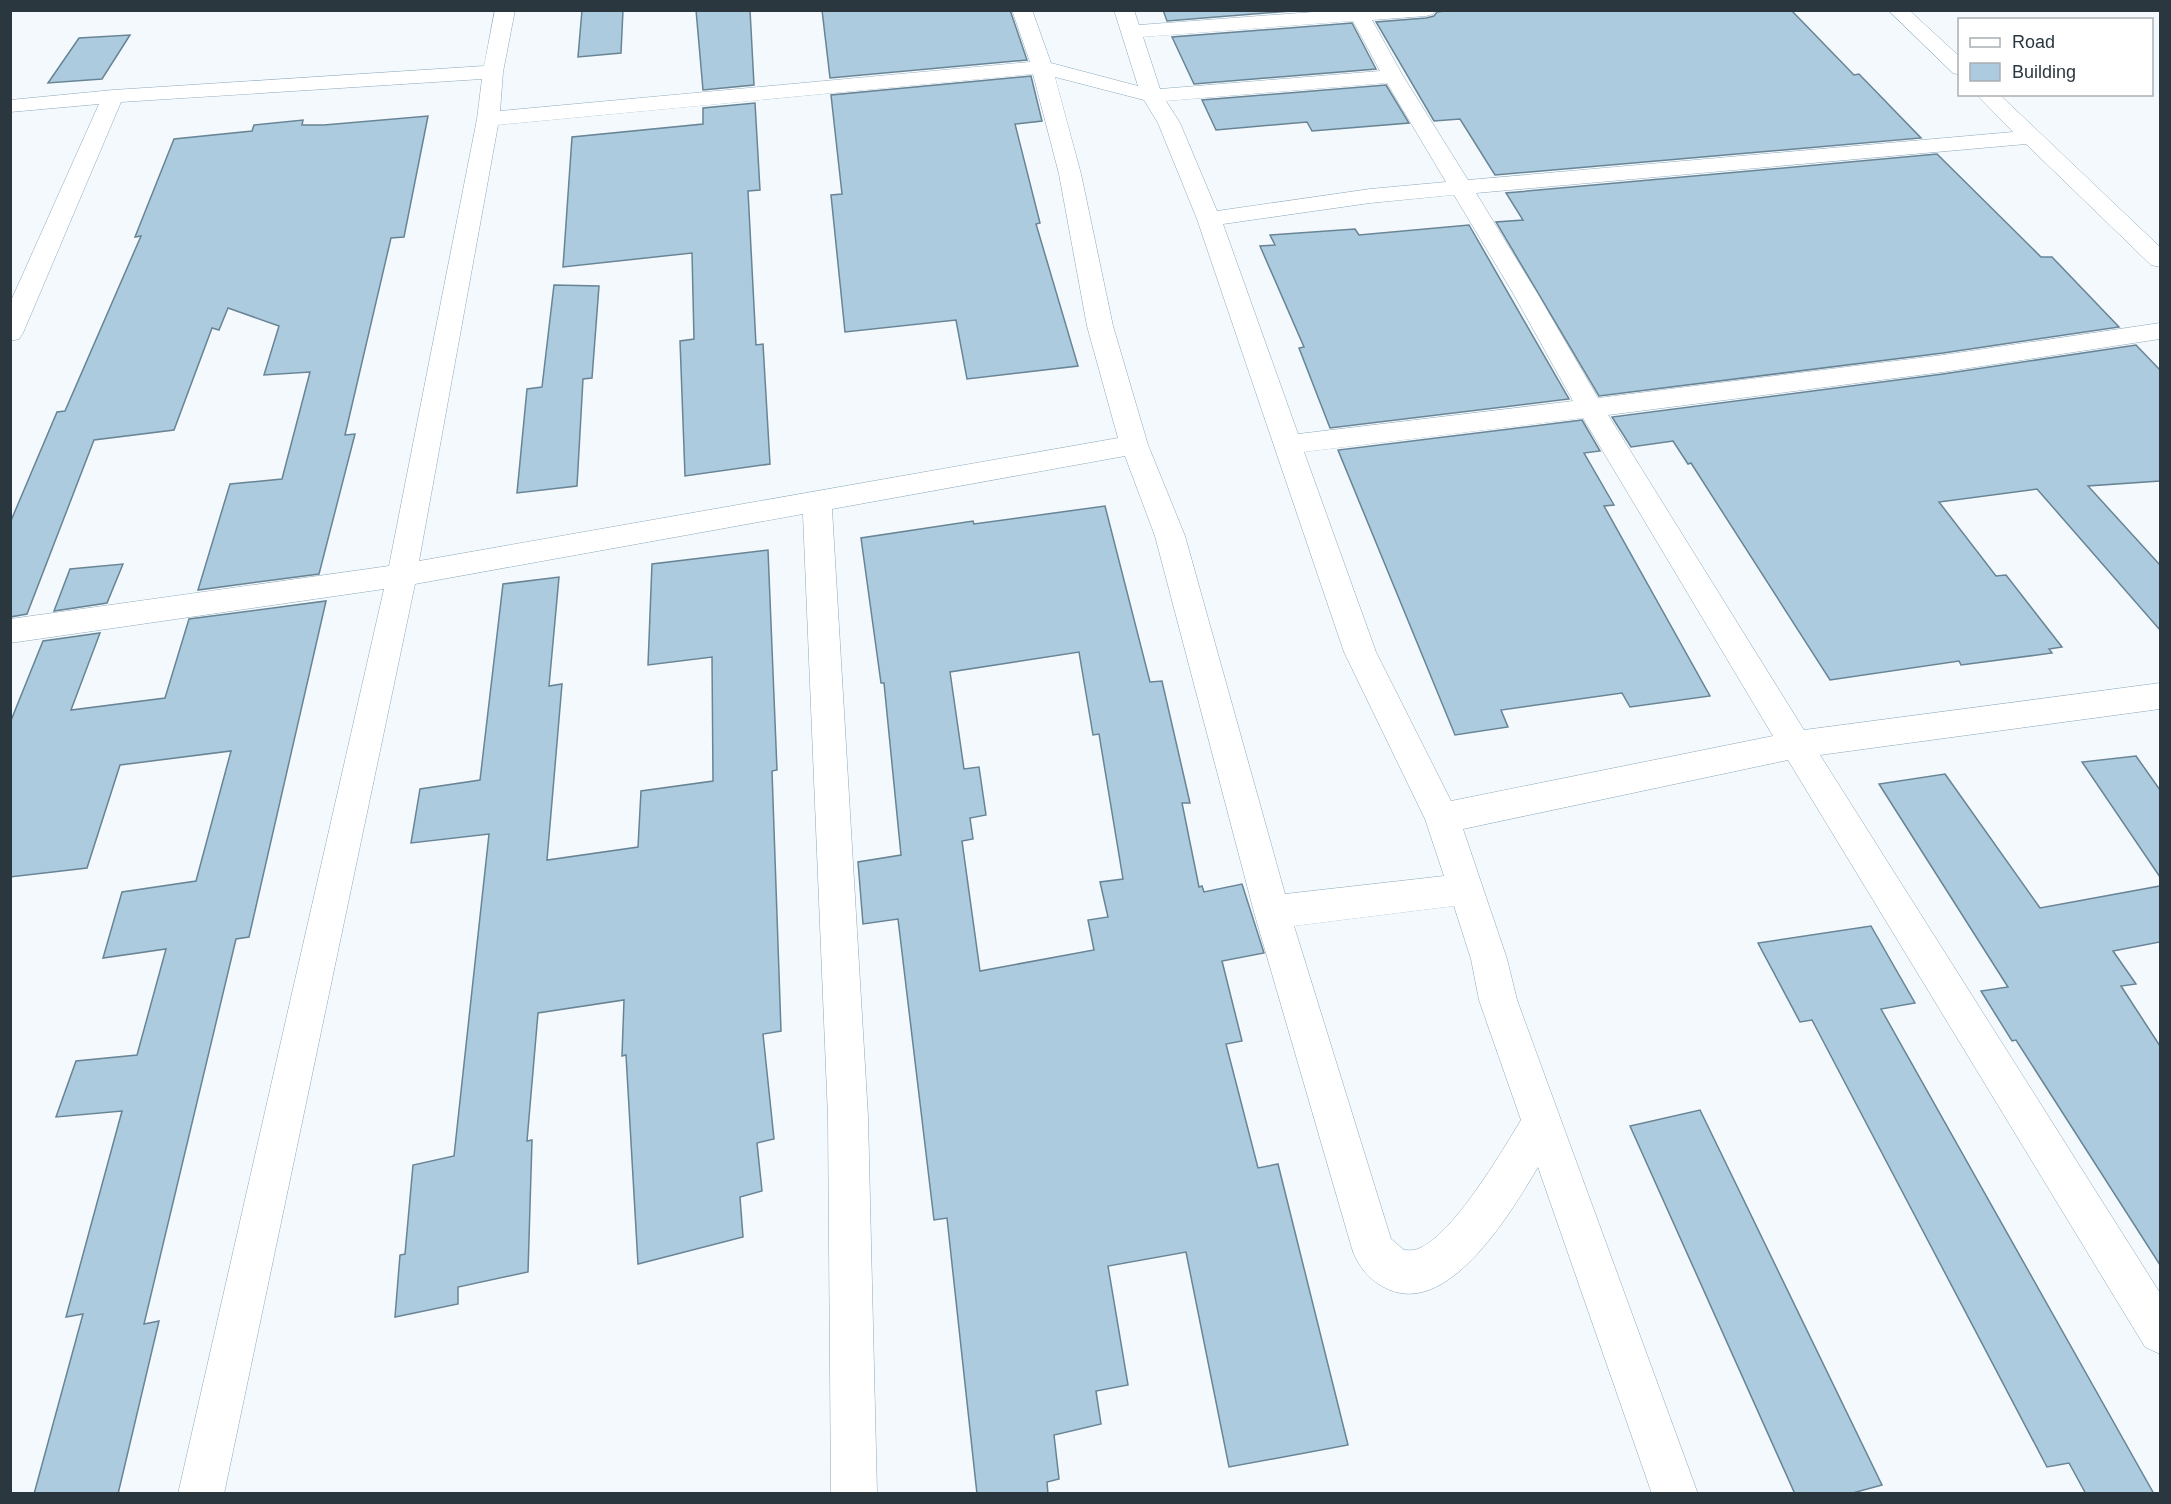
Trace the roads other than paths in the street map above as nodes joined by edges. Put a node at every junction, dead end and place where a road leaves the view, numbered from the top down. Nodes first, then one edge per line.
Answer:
1 (505, 10) edge
2 (1022, 10) edge
3 (1426, 10) edge
4 (1897, 10) edge
5 (1358, 13) edge
6 (1128, 21) edge
7 (1042, 67) junction
8 (1958, 68) edge
9 (493, 72) junction
10 (1394, 76) junction
11 (113, 96) junction
12 (1152, 96) junction
13 (1988, 96) edge
14 (10, 106) edge
15 (488, 119) junction
16 (2031, 137) junction
17 (1461, 188) junction
18 (1209, 219) junction
19 (2160, 260) edge
20 (2160, 331) edge
21 (10, 333) edge
22 (1589, 406) junction
23 (1134, 445) junction
24 (1287, 445) junction
25 (817, 500) junction
26 (402, 575) junction
27 (10, 631) edge
28 (2160, 696) edge
29 (1796, 745) junction
30 (1442, 818) junction
31 (1465, 888) junction
32 (1272, 912) junction
33 (1541, 1124) junction
34 (2160, 1332) edge
35 (201, 1494) edge
36 (854, 1494) edge
37 (1675, 1494) edge

1 - 9 street
2 - 7 street
3 - 5 street
4 - 8 street
5 - 6 street
5 - 10 street
6 - 12 street
7 - 12 street
7 - 15 street
7 - 23 street
9 - 11 street
9 - 15 street
10 - 12 street
10 - 17 street
11 - 14 street
11 - 21 street
12 - 18 street
13 - 16 street
15 - 26 street
16 - 17 street
16 - 19 street
17 - 18 street
17 - 22 street
18 - 24 street
20 - 22 street
22 - 24 street
22 - 29 street
23 - 25 street
23 - 32 street
24 - 30 street
25 - 26 street
25 - 36 street
26 - 27 street
26 - 35 street
28 - 29 street
29 - 30 street
29 - 34 street
30 - 31 street
31 - 32 street
31 - 33 street
32 - 33 street
33 - 37 street

